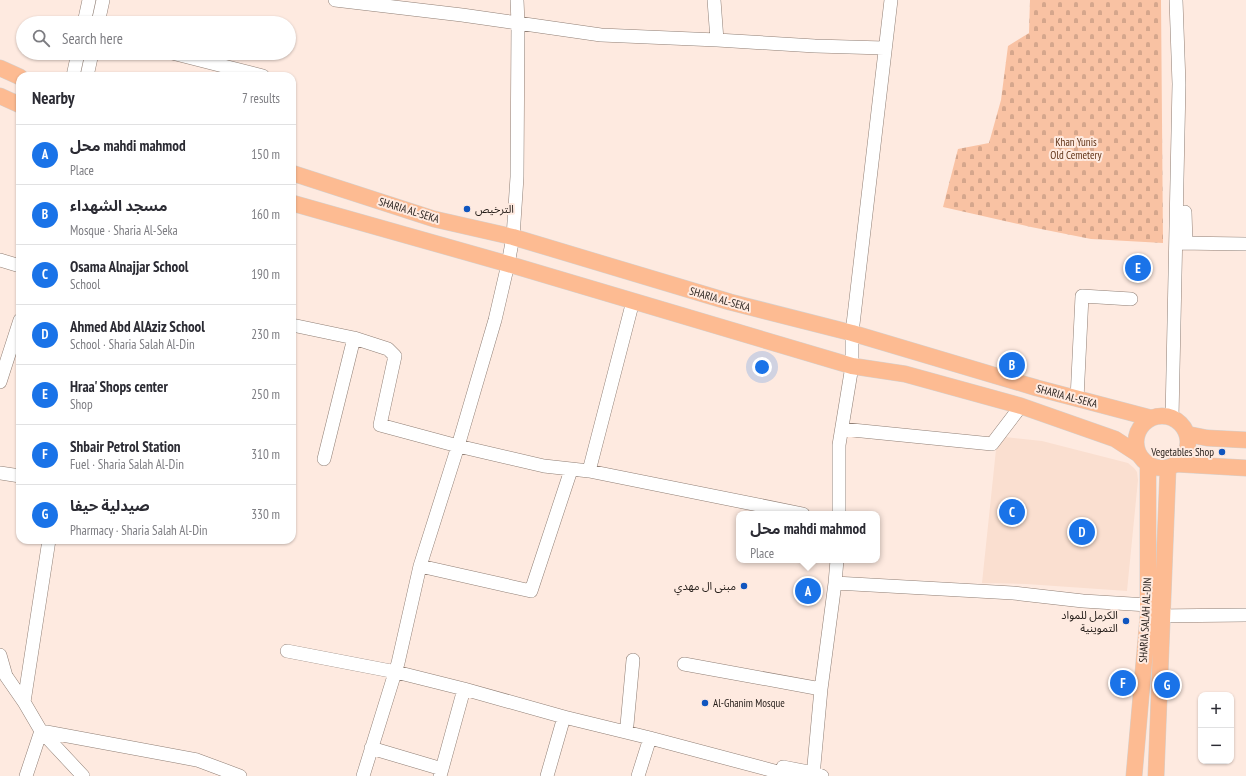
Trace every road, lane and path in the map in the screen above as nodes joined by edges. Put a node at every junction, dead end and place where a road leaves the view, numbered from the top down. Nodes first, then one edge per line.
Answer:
1 (89, 0) edge
2 (103, 0) edge
3 (334, 0) edge
4 (517, 0) edge
5 (714, 0) edge
6 (891, 0) edge
7 (1176, 0) edge
8 (1184, 0) edge
9 (86, 16) edge
10 (100, 16) edge
11 (518, 23) junction
12 (718, 40) junction
13 (884, 48) junction
14 (76, 60) edge
15 (90, 60) edge
16 (200, 60) edge
17 (0, 68) edge
18 (74, 72) edge
19 (88, 72) edge
20 (247, 72) edge
21 (16, 75) edge
22 (0, 96) edge
23 (16, 103) edge
24 (296, 174) edge
25 (296, 204) edge
26 (512, 237) junction
27 (1181, 243) junction
28 (1246, 244) edge
29 (0, 260) edge
30 (508, 264) junction
31 (16, 265) edge
32 (1131, 299) dead end
33 (633, 301) junction
34 (296, 326) edge
35 (16, 332) edge
36 (852, 333) junction
37 (354, 338) junction
38 (852, 366) junction
39 (0, 382) edge
40 (1077, 399) junction
41 (1021, 406) junction
42 (1151, 418) junction
43 (1172, 418) junction
44 (842, 429) junction
45 (1187, 434) junction
46 (1246, 440) edge
47 (458, 446) junction
48 (324, 459) dead end
49 (1143, 459) junction
50 (1172, 466) junction
51 (1246, 468) edge
52 (571, 470) junction
53 (589, 471) junction
54 (0, 472) edge
55 (16, 475) edge
56 (788, 511) edge
57 (839, 511) edge
58 (48, 544) edge
59 (837, 563) edge
60 (420, 566) junction
61 (835, 583) junction
62 (1153, 613) junction
63 (1246, 615) edge
64 (287, 651) dead end
65 (0, 654) edge
66 (632, 660) dead end
67 (684, 664) dead end
68 (397, 668) junction
69 (464, 689) junction
70 (821, 689) junction
71 (24, 702) junction
72 (564, 717) junction
73 (627, 725) junction
74 (41, 731) junction
75 (650, 738) junction
76 (371, 748) junction
77 (753, 771) edge
78 (441, 773) edge
79 (816, 775) edge
80 (26, 776) edge
81 (83, 776) edge
82 (240, 776) edge
83 (363, 776) edge
84 (547, 776) edge
85 (638, 776) edge
86 (793, 776) edge
87 (1134, 776) edge
88 (1156, 776) edge

1 - 9 street
2 - 10 street
3 - 11 street
4 - 11 street
5 - 12 street
6 - 13 street
7 - 27 street
8 - 27 street
11 - 12 street
11 - 26 street
12 - 13 street
13 - 36 street
14 - 18 street
15 - 19 street
16 - 20 street
17 - 21 main road
22 - 23 main road
24 - 26 main road, SHARIA AL-SEKA
25 - 30 main road, SHARIA AL-SEKA
26 - 30 street
26 - 36 main road, SHARIA AL-SEKA
27 - 28 street
27 - 43 street
29 - 31 street
30 - 33 main road, SHARIA AL-SEKA
30 - 47 street
32 - 40 street
33 - 38 main road, SHARIA AL-SEKA
33 - 53 street
34 - 37 street
35 - 39 street
36 - 38 street
36 - 40 main road, SHARIA AL-SEKA
37 - 47 street
37 - 48 street
38 - 41 main road, SHARIA AL-SEKA
38 - 44 street
40 - 42 main road, SHARIA AL-SEKA
41 - 44 street
41 - 49 main road, SHARIA AL-SEKA
42 - 43 main road
42 - 49 main road
43 - 45 main road
44 - 57 street
45 - 46 main road
45 - 50 main road
47 - 52 street
47 - 60 street
49 - 50 main road
49 - 62 main road, SHARIA SALAH AL-DIN
50 - 51 main road
50 - 62 main road, SHARIA SALAH AL-DIN
52 - 53 street
52 - 60 street
53 - 56 street
54 - 55 street
58 - 71 street
59 - 61 street
60 - 68 street
61 - 62 street
61 - 70 street
62 - 63 street
62 - 87 main road, SHARIA SALAH AL-DIN
62 - 88 main road, SHARIA SALAH AL-DIN
64 - 68 street
65 - 71 street
66 - 73 street
67 - 70 street
68 - 69 street
68 - 73 street
68 - 76 street
69 - 72 street
69 - 78 street
70 - 79 street
71 - 74 street
72 - 75 street
72 - 84 street
73 - 79 street
74 - 80 street
74 - 81 street
74 - 82 street
75 - 77 street
75 - 85 street
76 - 78 street
76 - 83 street
77 - 86 street

